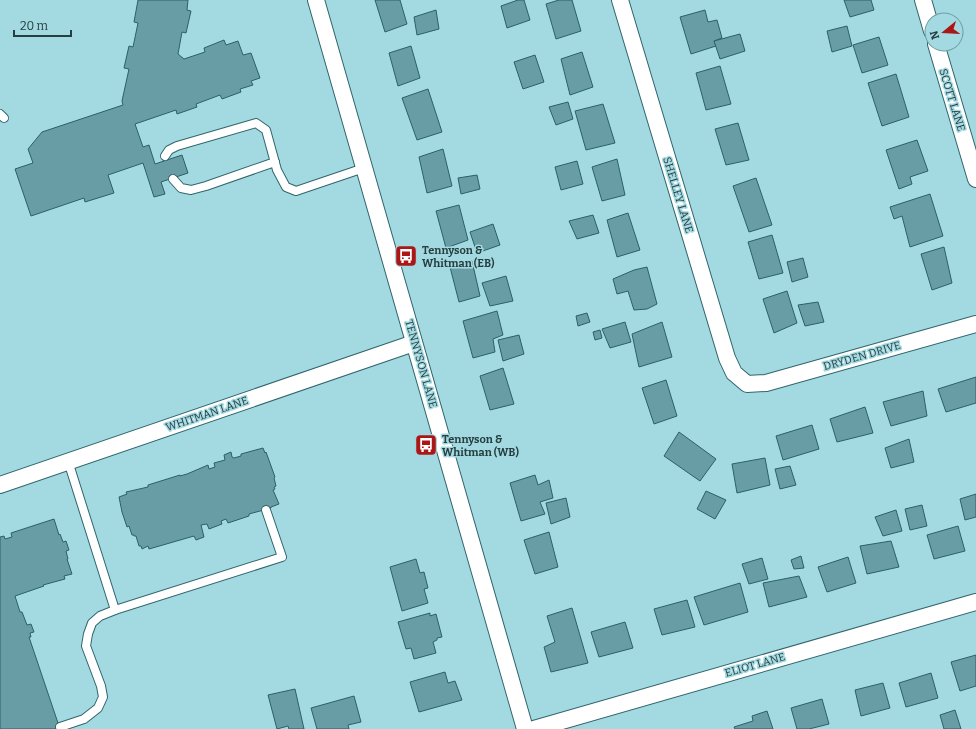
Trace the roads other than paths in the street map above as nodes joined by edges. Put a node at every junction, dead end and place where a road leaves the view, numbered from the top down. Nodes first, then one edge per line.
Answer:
1 (316, 0) edge
2 (620, 0) edge
3 (923, 0) edge
4 (926, 12) edge
5 (938, 52) edge
6 (165, 156) dead end
7 (275, 162) junction
8 (364, 168) junction
9 (173, 179) dead end
10 (976, 179) edge
11 (976, 324) edge
12 (414, 343) junction
13 (747, 384) joint
14 (68, 461) junction
15 (0, 485) edge
16 (266, 510) dead end
17 (976, 602) edge
18 (115, 610) junction
19 (60, 727) dead end
20 (525, 729) edge
21 (534, 729) edge

1 - 8 street, TENNYSON LANE
2 - 13 street, SHELLEY LANE
3 - 4 street
5 - 10 street, SCOTT LANE
6 - 7 lane
7 - 8 lane
7 - 9 lane
8 - 12 street, TENNYSON LANE
11 - 13 street, DRYDEN DRIVE
12 - 14 street, WHITMAN LANE
12 - 20 street, TENNYSON LANE
14 - 15 street, WHITMAN LANE
14 - 18 lane
16 - 18 lane
17 - 21 street, ELIOT LANE
18 - 19 lane

